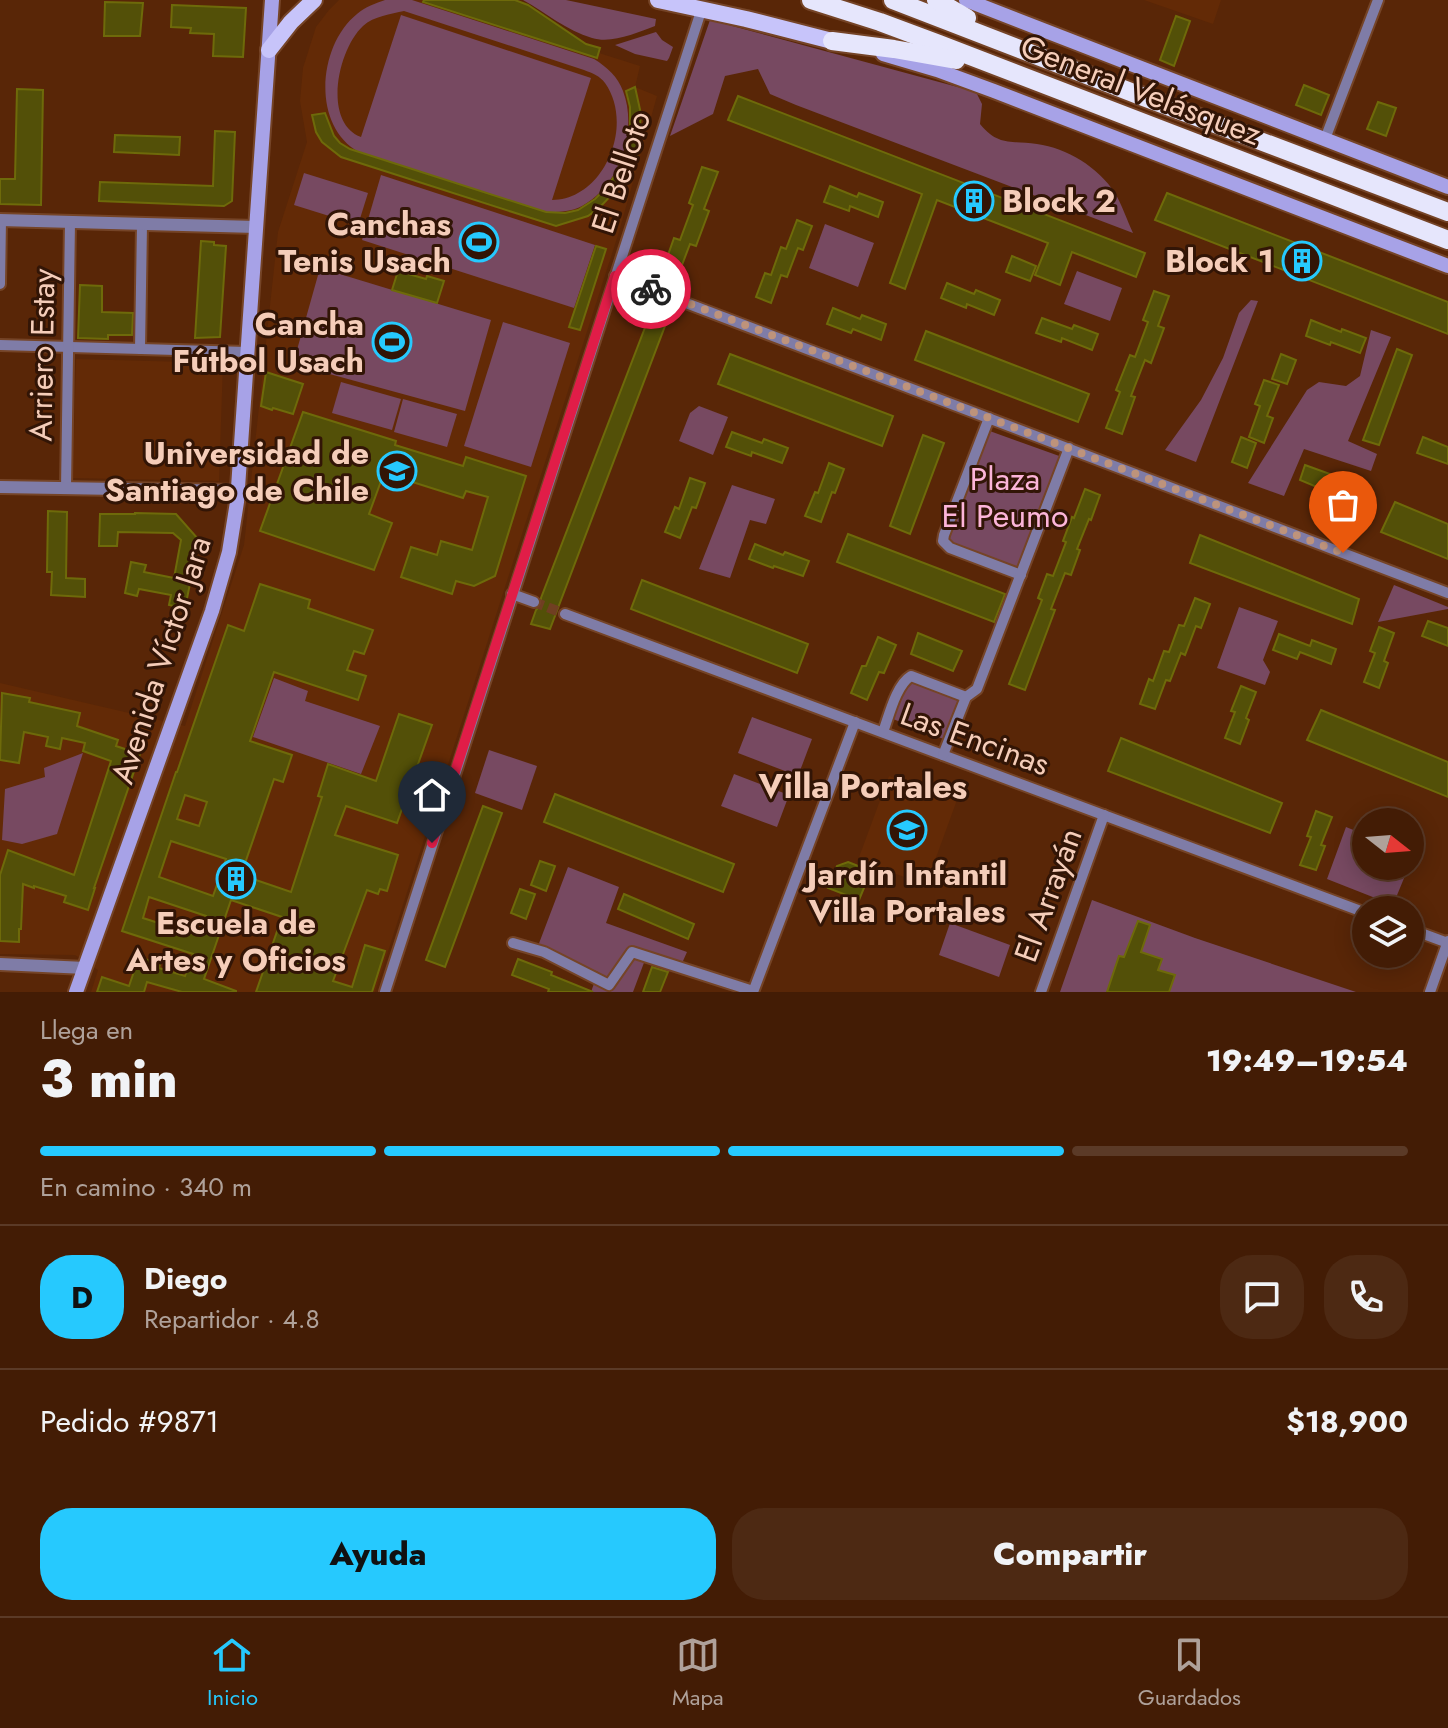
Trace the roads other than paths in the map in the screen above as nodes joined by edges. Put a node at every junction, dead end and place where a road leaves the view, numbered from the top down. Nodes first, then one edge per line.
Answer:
1 (272, 0) edge
2 (314, 0) edge
3 (658, 0) edge
4 (811, 0) edge
5 (893, 0) edge
6 (936, 0) edge
7 (966, 0) edge
8 (1378, 0) edge
9 (1002, 6) edge
10 (702, 8) junction
11 (832, 41) junction
12 (1018, 48) junction
13 (269, 50) junction
14 (1006, 70) junction
15 (1325, 139) junction
16 (1448, 187) edge
17 (1448, 212) edge
18 (0, 220) edge
19 (70, 222) junction
20 (142, 225) junction
21 (256, 227) junction
22 (1448, 240) edge
23 (1448, 266) edge
24 (615, 276) junction
25 (0, 284) edge
26 (0, 345) edge
27 (68, 347) junction
28 (140, 349) junction
29 (247, 352) junction
30 (989, 418) junction
31 (1069, 448) junction
32 (0, 487) edge
33 (66, 488) junction
34 (237, 491) junction
35 (1021, 575) junction
36 (1448, 593) edge
37 (512, 594) junction
38 (534, 602) tunnel mouth
39 (565, 614) tunnel mouth
40 (966, 697) junction
41 (855, 722) junction
42 (883, 732) junction
43 (943, 755) junction
44 (1104, 815) junction
45 (1352, 908) edge
46 (1424, 934) edge
47 (513, 943) dead end
48 (1448, 943) edge
49 (0, 964) edge
50 (85, 968) junction
51 (76, 992) edge
52 (385, 992) edge
53 (753, 992) edge
54 (1041, 992) edge
55 (1430, 992) edge

1 - 13 main road, Avenida Víctor Jara
2 - 13 main road
3 - 10 main road
4 - 14 highway, General Velásquez
5 - 12 highway, General Velásquez
6 - 12 highway
7 - 9 main road
8 - 15 street
9 - 15 main road
10 - 11 main road
10 - 24 street, El Belloto
11 - 14 highway
11 - 23 main road
12 - 17 highway, General Velásquez
13 - 21 main road, Avenida Víctor Jara
14 - 22 highway, General Velásquez
15 - 16 main road
18 - 19 street
18 - 25 street
19 - 20 street
19 - 27 street, Arriero Estay
20 - 21 street
20 - 28 street
21 - 29 main road, Avenida Víctor Jara
24 - 30 street
24 - 37 street, El Belloto
26 - 27 street
27 - 28 street
27 - 33 street, Arriero Estay
28 - 29 street
29 - 34 main road, Avenida Víctor Jara
30 - 31 street
30 - 35 street
31 - 35 street
31 - 36 street
32 - 33 street
33 - 34 street
34 - 50 main road, Avenida Víctor Jara
35 - 40 street
37 - 38 street
37 - 52 street, El Belloto
39 - 41 street, Las Encinas
40 - 42 street
40 - 43 street
41 - 42 street, Las Encinas
41 - 53 street
42 - 43 street, Las Encinas
43 - 44 street, Las Encinas
44 - 45 street, Las Encinas
44 - 54 street, El Arrayán
46 - 48 street
47 - 53 street
48 - 55 street
49 - 50 street
50 - 51 main road, Avenida Víctor Jara

